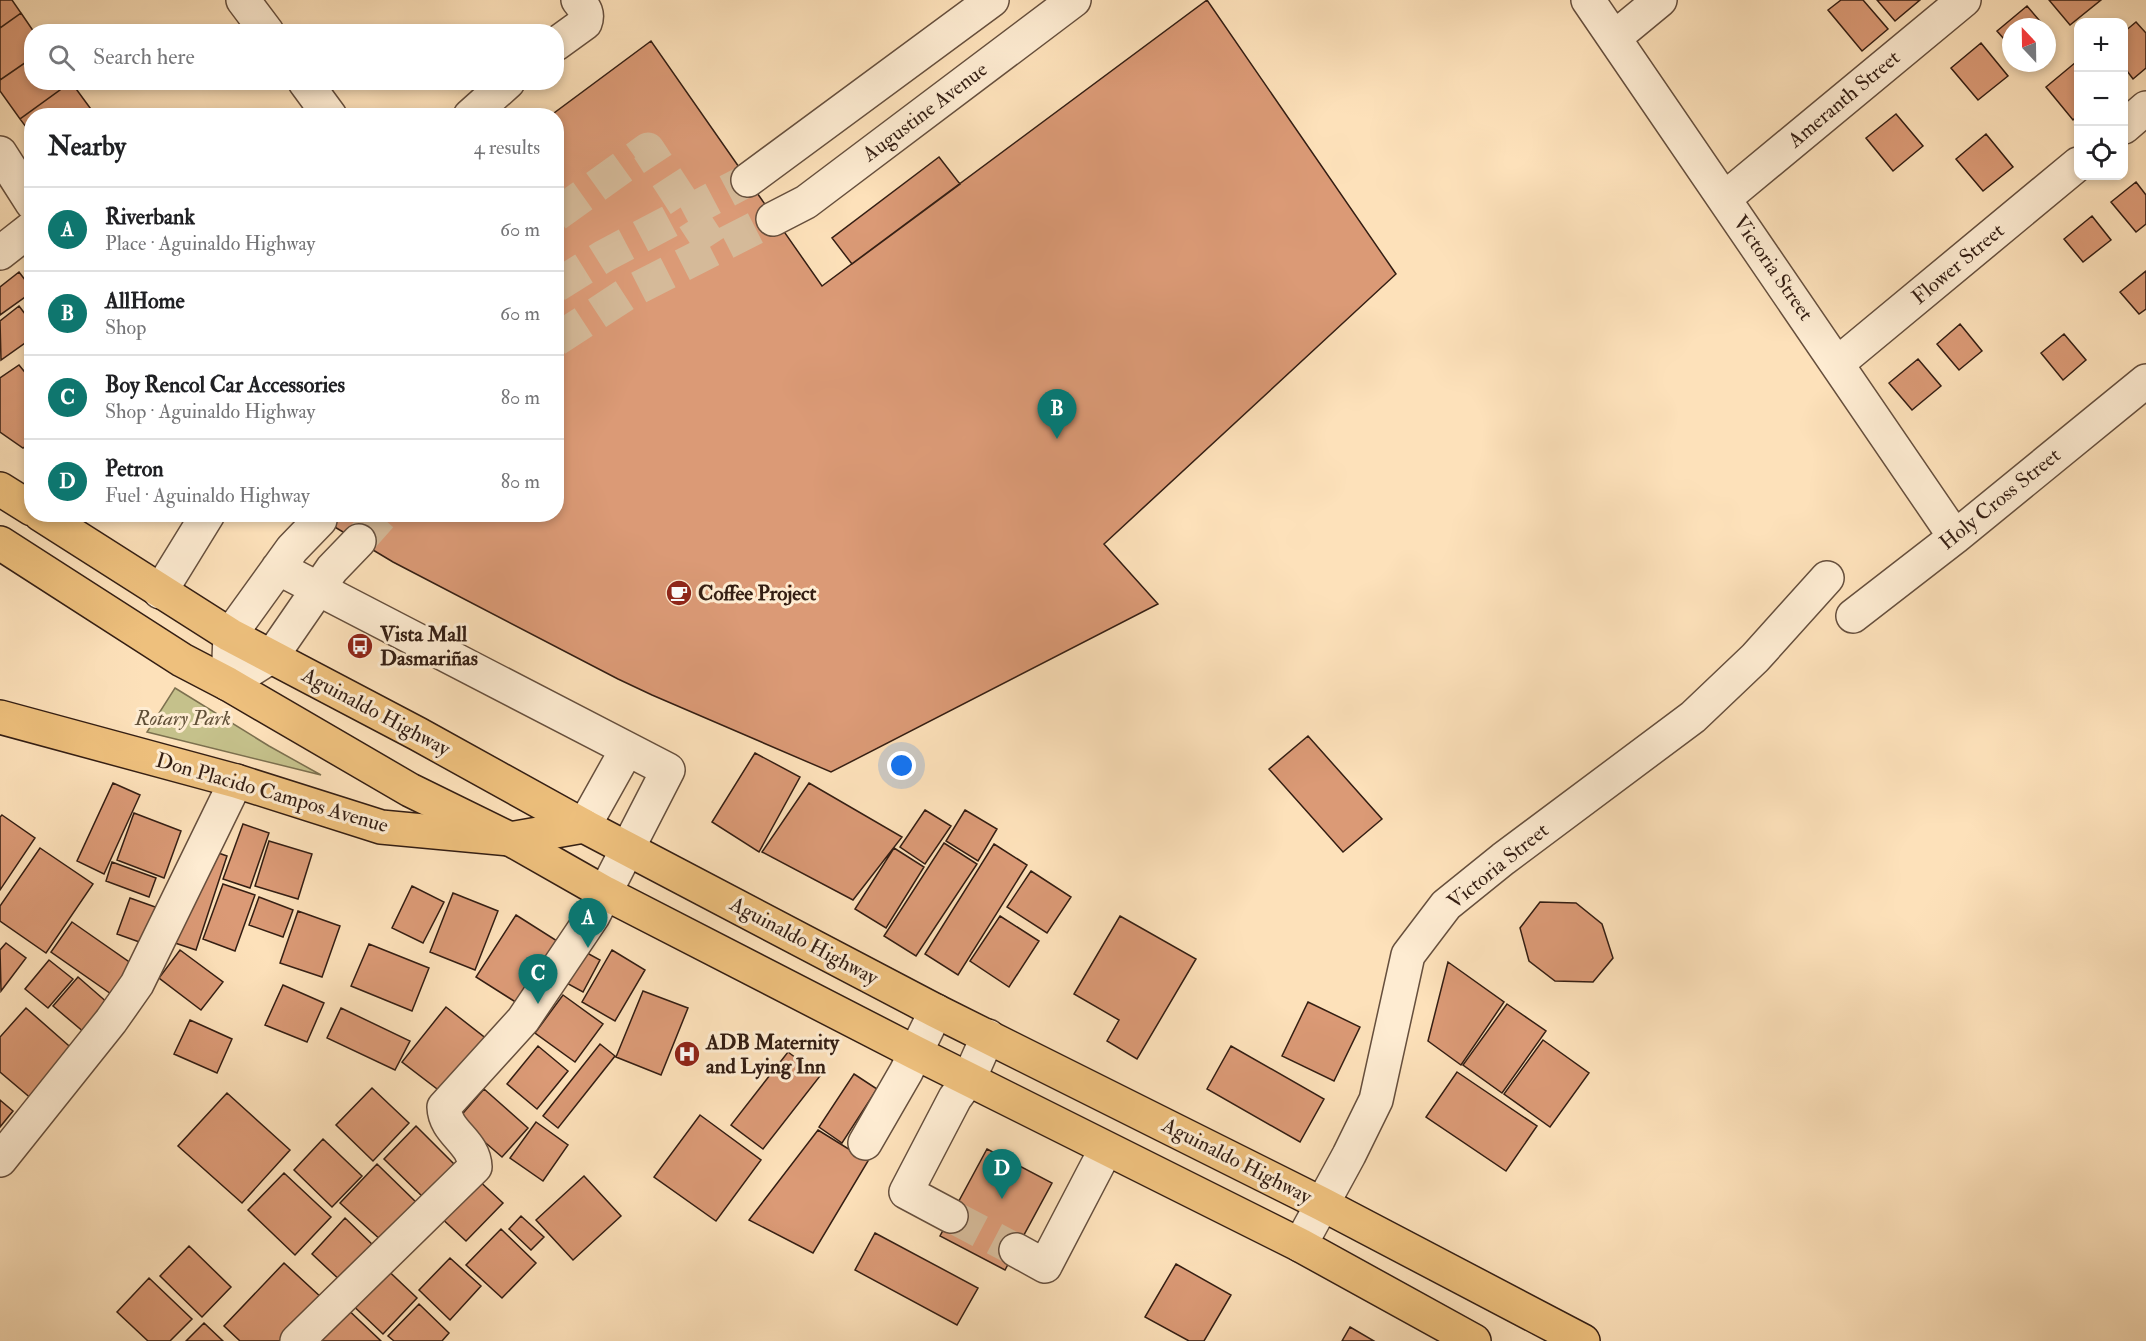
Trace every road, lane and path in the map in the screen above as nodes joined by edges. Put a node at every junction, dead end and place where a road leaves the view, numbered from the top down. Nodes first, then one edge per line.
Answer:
1 (243, 0) edge
2 (578, 0) edge
3 (992, 0) edge
4 (1074, 0) edge
5 (1588, 0) edge
6 (1660, 0) edge
7 (1964, 0) edge
8 (261, 24) edge
9 (564, 38) edge
10 (1614, 38) junction
11 (311, 90) edge
12 (499, 90) edge
13 (324, 108) edge
14 (479, 108) edge
15 (2146, 108) edge
16 (2125, 126) edge
17 (0, 153) edge
18 (2074, 168) edge
19 (748, 180) tunnel mouth
20 (24, 190) edge
21 (1725, 198) junction
22 (773, 219) tunnel mouth
23 (24, 234) edge
24 (0, 253) edge
25 (1838, 363) junction
26 (2146, 381) edge
27 (0, 489) edge
28 (24, 504) edge
29 (52, 522) edge
30 (203, 522) edge
31 (318, 522) edge
32 (1955, 537) junction
33 (358, 541) tunnel mouth
34 (0, 543) edge
35 (278, 568) junction
36 (1827, 578) dead end
37 (319, 589) junction
38 (160, 592) junction
39 (1853, 616) dead end
40 (230, 635) junction
41 (272, 656) junction
42 (228, 684) junction
43 (0, 717) edge
44 (627, 749) junction
45 (236, 781) junction
46 (584, 826) junction
47 (510, 839) junction
48 (628, 849) junction
49 (605, 893) junction
50 (936, 1011) junction
51 (988, 1036) junction
52 (916, 1053) junction
53 (969, 1079) junction
54 (865, 1143) dead end
55 (1106, 1149) junction
56 (0, 1160) edge
57 (1322, 1204) junction
58 (951, 1216) tunnel mouth
59 (1300, 1245) junction
60 (1016, 1250) tunnel mouth
61 (297, 1341) edge
62 (1473, 1341) edge
63 (1583, 1341) edge

1 - 8 street
2 - 9 street
3 - 19 street
4 - 22 street, Augustine Avenue
5 - 10 street, Victoria Street
6 - 10 street
7 - 21 street, Ameranth Street
10 - 21 street, Victoria Street
11 - 13 street
12 - 14 street
15 - 16 street
17 - 20 street
18 - 25 street, Flower Street
21 - 25 street, Victoria Street
23 - 24 street
25 - 32 street, Victoria Street
26 - 32 street, Holy Cross Street
27 - 28 main road
29 - 38 main road, Aguinaldo Highway
30 - 38 street
31 - 35 street
32 - 39 street, Holy Cross Street
33 - 37 street
34 - 42 main road
35 - 37 street
35 - 40 street
36 - 57 street, Victoria Street
37 - 41 street
37 - 44 street
38 - 40 main road, Aguinaldo Highway
40 - 41 main road, Aguinaldo Highway
40 - 42 street
41 - 42 street
41 - 46 main road, Aguinaldo Highway
42 - 47 main road
43 - 45 main road, Don Placido Campos Avenue
44 - 46 street
44 - 48 street
45 - 47 main road, Don Placido Campos Avenue
45 - 56 street
46 - 47 main road, Don Placido Campos Avenue
46 - 48 main road, Aguinaldo Highway
47 - 49 main road
48 - 49 street
48 - 50 main road, Aguinaldo Highway
49 - 52 main road
49 - 61 street
50 - 51 main road, Aguinaldo Highway
50 - 52 street
51 - 53 street
51 - 57 main road, Aguinaldo Highway
52 - 53 main road
52 - 54 street
53 - 55 main road
53 - 58 street
55 - 59 main road
55 - 60 street
57 - 59 street, Victoria Street
57 - 63 main road, Aguinaldo Highway
59 - 62 main road

